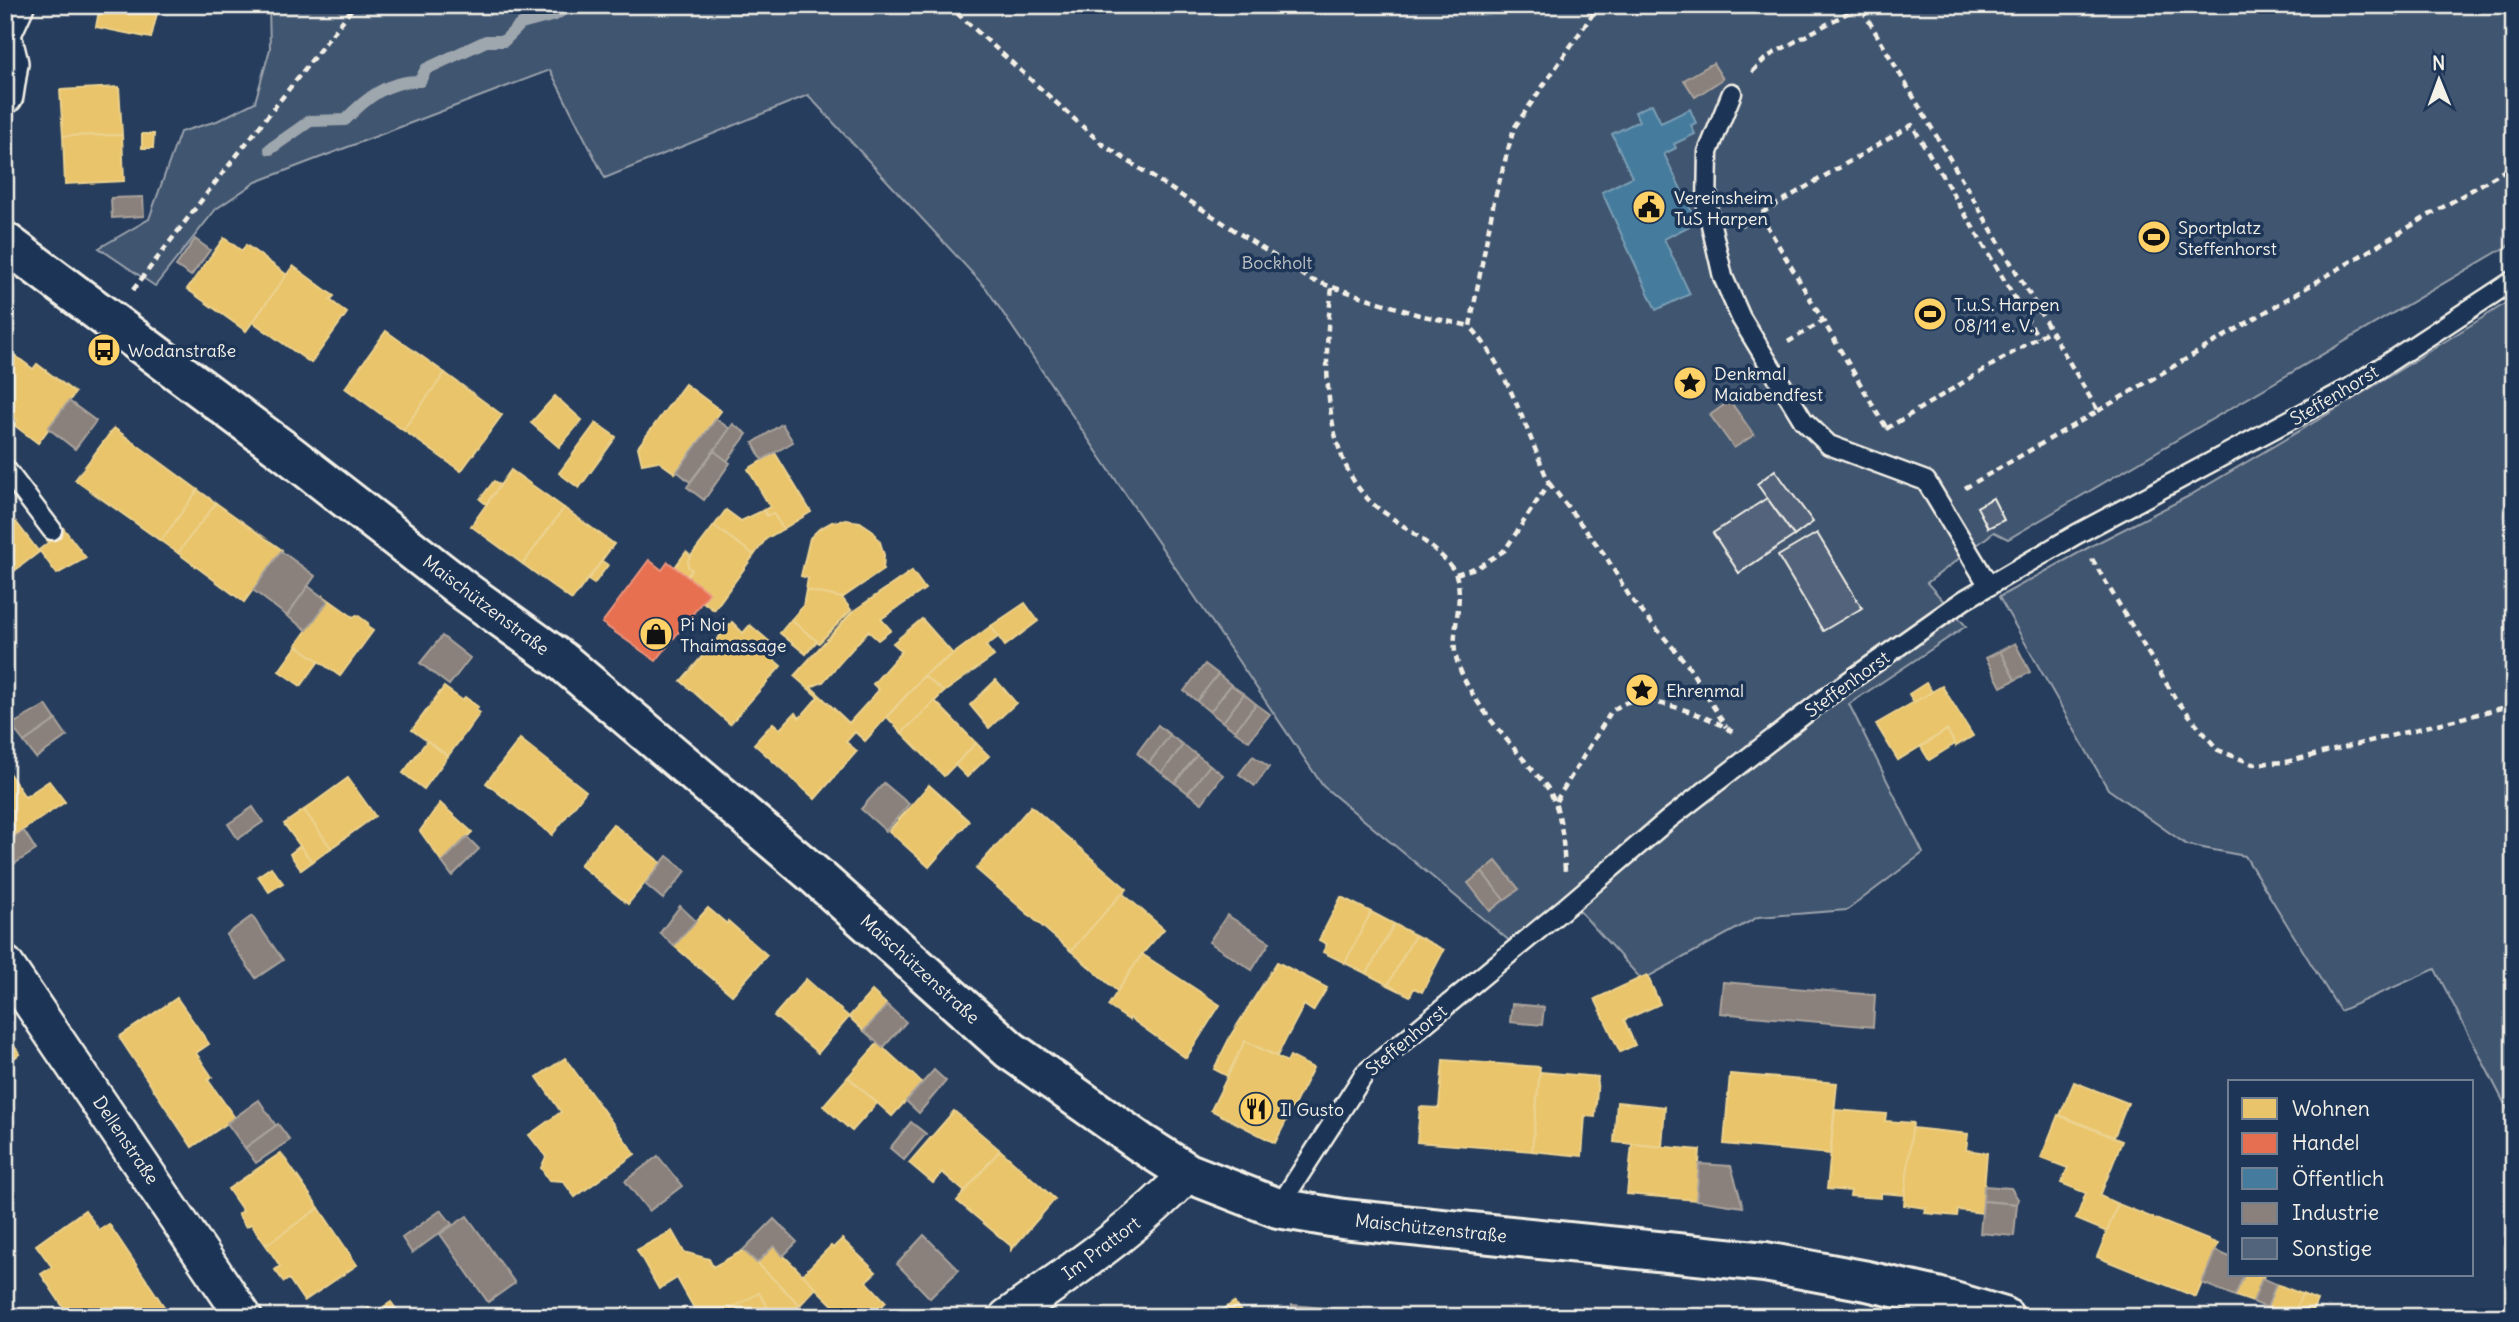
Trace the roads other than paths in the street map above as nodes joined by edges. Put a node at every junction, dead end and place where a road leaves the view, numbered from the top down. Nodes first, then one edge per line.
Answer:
1 (16, 5) edge
2 (5, 29) edge
3 (5, 44) edge
4 (1732, 93) road end
5 (5, 96) edge
6 (5, 242) edge
7 (2514, 281) edge
8 (5, 468) edge
9 (52, 530) dead end
10 (1989, 586) junction
11 (5, 964) edge
12 (1188, 1172) junction
13 (1278, 1208) junction
14 (244, 1317) edge
15 (1007, 1317) edge
16 (2004, 1317) edge

1 - 2 street
3 - 5 street
4 - 10 lane
6 - 12 street, Maischützenstraße
7 - 10 lane, Steffenhorst
8 - 9 lane
10 - 13 lane, Steffenhorst
11 - 14 street, Dellenstraße
12 - 13 street, Maischützenstraße
12 - 15 street, Im Prattort
13 - 16 street, Maischützenstraße

